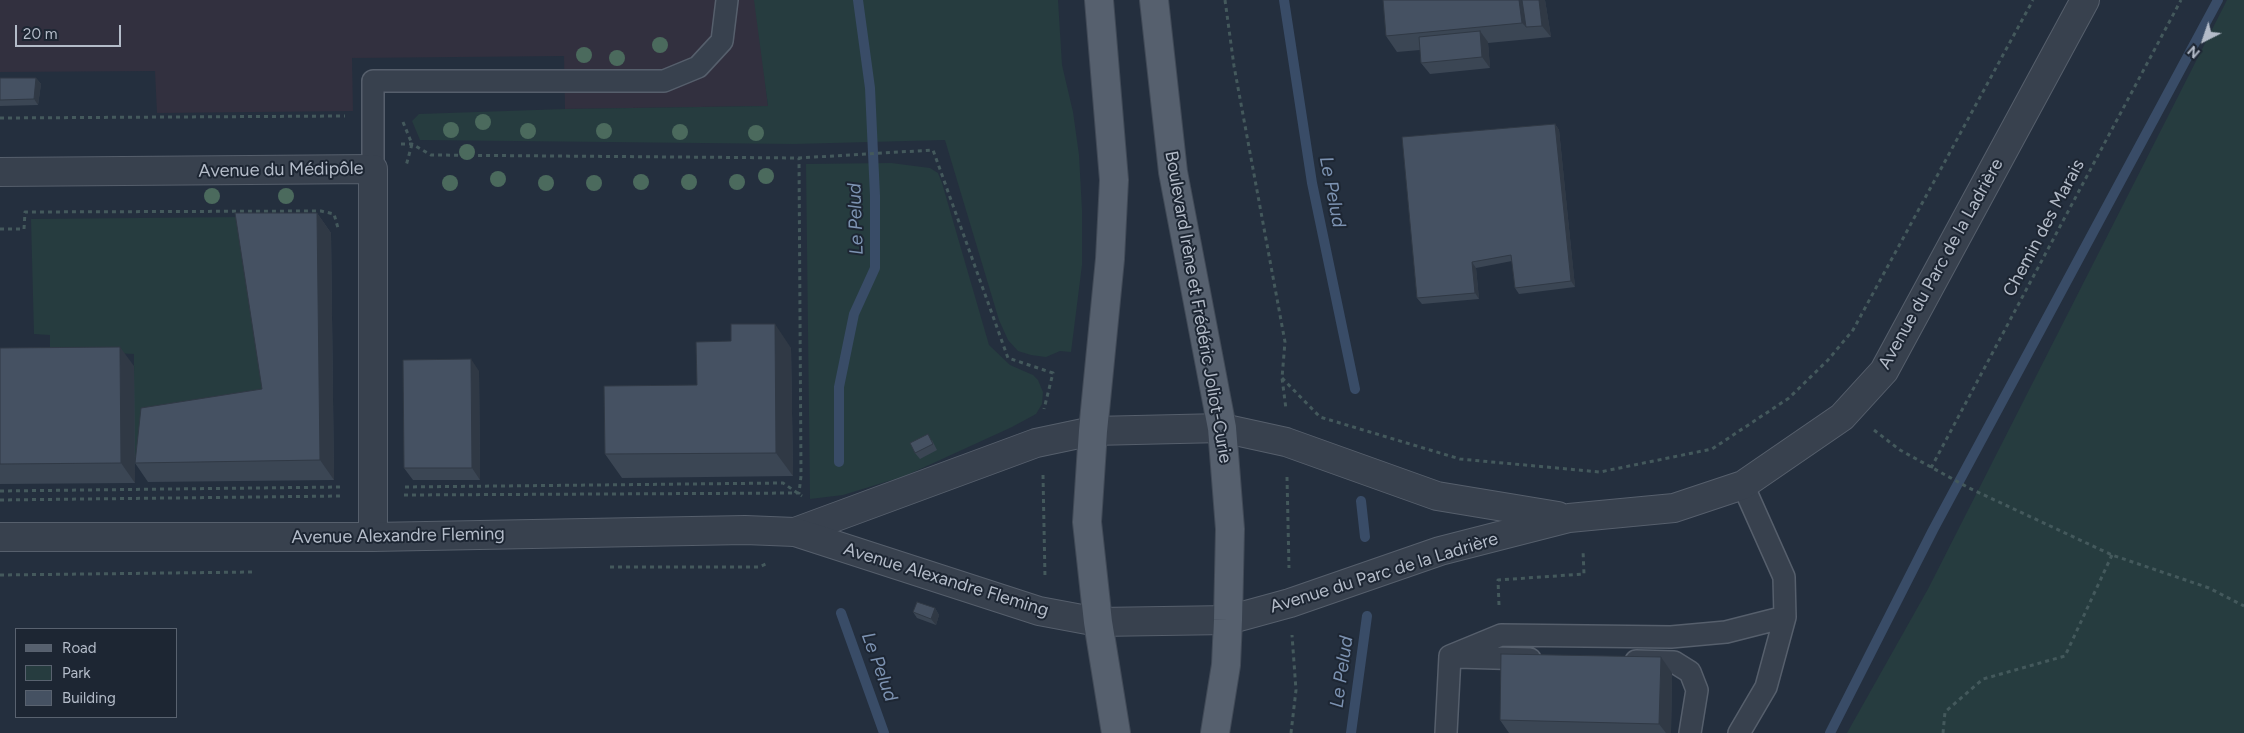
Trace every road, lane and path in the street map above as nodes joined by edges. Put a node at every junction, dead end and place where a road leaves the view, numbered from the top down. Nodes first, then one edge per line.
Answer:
1 (727, 0) edge
2 (1099, 0) edge
3 (1154, 0) edge
4 (1224, 0) edge
5 (2033, 0) edge
6 (2086, 0) edge
7 (2181, 0) edge
8 (374, 116) junction
9 (0, 118) edge
10 (798, 158) junction
11 (373, 169) junction
12 (0, 172) edge
13 (0, 229) edge
14 (338, 234) dead end
15 (1282, 378) junction
16 (1850, 408) junction
17 (1044, 410) dead end
18 (1286, 412) dead end
19 (1222, 428) junction
20 (1093, 431) junction
21 (1036, 443) junction
22 (1931, 468) junction
23 (342, 478) dead end
24 (1743, 485) junction
25 (405, 487) dead end
26 (0, 491) edge
27 (799, 493) junction
28 (805, 500) dead end
29 (1576, 518) junction
30 (796, 532) junction
31 (0, 537) edge
32 (373, 537) junction
33 (2112, 555) junction
34 (772, 561) dead end
35 (607, 568) dead end
36 (262, 571) dead end
37 (0, 575) edge
38 (2244, 606) edge
39 (1039, 611) junction
40 (1785, 618) junction
41 (1228, 620) junction
42 (1098, 622) junction
43 (1501, 635) junction
44 (1450, 656) junction
45 (1548, 659) edge
46 (1616, 661) edge
47 (1116, 733) edge
48 (1215, 733) edge
49 (1446, 733) edge
50 (1690, 733) edge
51 (1739, 733) edge
52 (1943, 733) edge

1 - 8 lane
2 - 20 main road
3 - 19 main road, Boulevard Irène et Frédéric Joliot-Curie
4 - 15 path
5 - 15 path
6 - 16 street, Avenue du Parc de la Ladrière
7 - 22 path, Chemin des Marais
8 - 9 path
8 - 10 path
8 - 11 lane
10 - 17 path
10 - 27 path
11 - 12 street, Avenue du Médipôle
11 - 32 street, Avenue du Médipôle
13 - 14 path
15 - 18 path
16 - 22 path
16 - 24 street, Avenue du Parc de la Ladrière
19 - 20 street, Avenue du Parc de la Ladrière
19 - 29 street, Avenue du Parc de la Ladrière
19 - 41 main road, Boulevard Irène et Frédéric Joliot-Curie
20 - 21 street, Avenue Alexandre Fleming
20 - 42 main road
21 - 30 street, Avenue Alexandre Fleming
21 - 39 path
22 - 33 path
23 - 26 path
24 - 29 street, Avenue du Parc de la Ladrière
24 - 40 lane
25 - 27 path
27 - 28 path
29 - 41 street, Avenue du Parc de la Ladrière
29 - 43 path
30 - 32 street, Avenue Alexandre Fleming
30 - 39 street, Avenue Alexandre Fleming
31 - 32 street, Avenue Alexandre Fleming
33 - 38 path
33 - 52 path
34 - 35 path
36 - 37 path
39 - 42 street, Avenue Alexandre Fleming
40 - 43 lane
40 - 51 lane
41 - 42 street, Avenue du Parc de la Ladrière
41 - 48 main road, Boulevard Irène et Frédéric Joliot-Curie
42 - 47 main road
43 - 44 lane
44 - 45 lane
44 - 49 lane
46 - 50 lane

